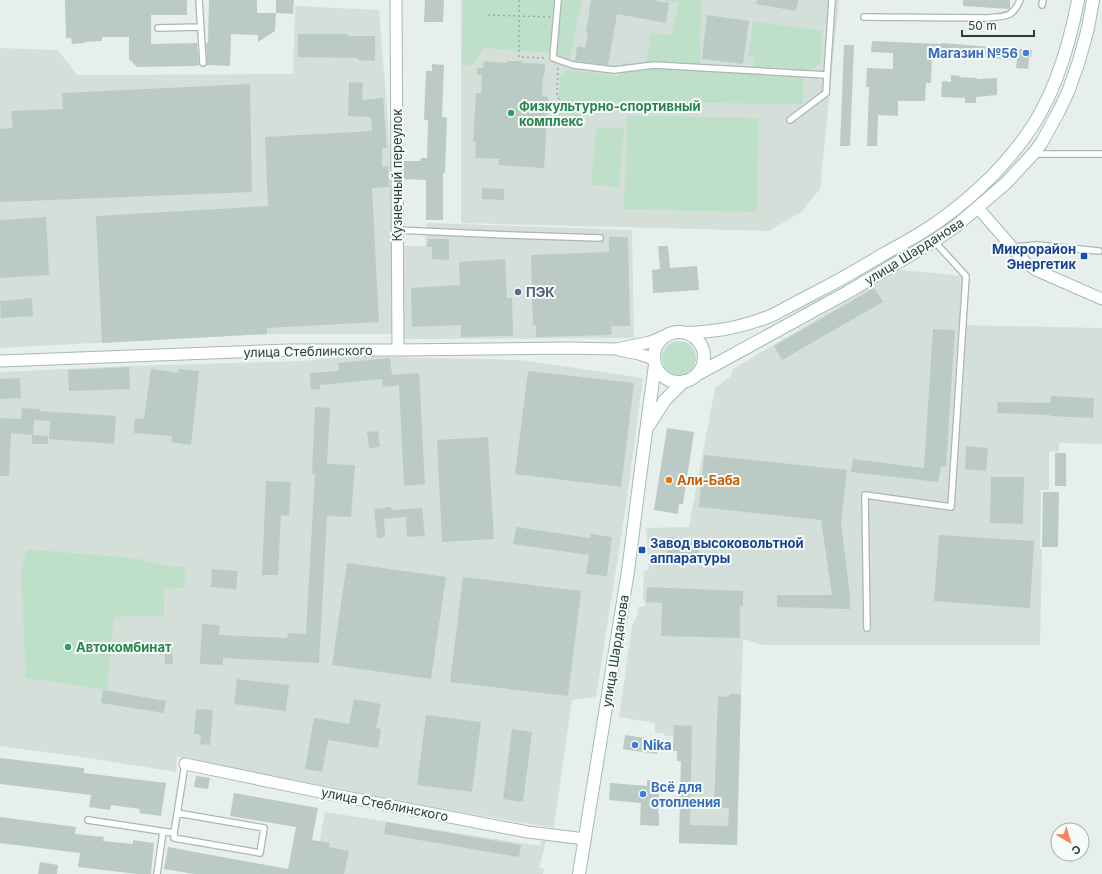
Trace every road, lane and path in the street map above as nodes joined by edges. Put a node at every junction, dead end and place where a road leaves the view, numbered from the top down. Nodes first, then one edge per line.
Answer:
1 (199, 0) edge
2 (396, 0) edge
3 (519, 0) edge
4 (558, 0) edge
5 (832, 0) edge
6 (1020, 0) edge
7 (1078, 0) edge
8 (1093, 0) edge
9 (488, 15) dead end
10 (519, 16) junction
11 (864, 16) dead end
12 (556, 17) junction
13 (200, 27) junction
14 (158, 28) dead end
15 (556, 59) junction
16 (203, 63) dead end
17 (827, 75) junction
18 (790, 120) dead end
19 (585, 125) dead end
20 (1033, 154) junction
21 (1102, 154) edge
22 (978, 208) junction
23 (397, 230) junction
24 (600, 238) dead end
25 (934, 241) junction
26 (1012, 247) junction
27 (1100, 251) dead end
28 (1102, 300) edge
29 (686, 333) junction
30 (667, 336) junction
31 (617, 349) junction
32 (398, 350) junction
33 (0, 361) edge
34 (655, 362) junction
35 (698, 374) junction
36 (684, 381) junction
37 (647, 427) junction
38 (867, 628) dead end
39 (186, 764) joint
40 (177, 813) junction
41 (88, 820) dead end
42 (163, 832) junction
43 (174, 833) junction
44 (585, 839) junction
45 (157, 874) edge
46 (579, 874) edge

1 - 13 lane
2 - 23 street, Кузнечный переулок
3 - 10 path
4 - 12 lane
5 - 17 lane
6 - 11 lane
7 - 29 main road, улица Шарданова
8 - 20 main road, улица Шарданова
9 - 10 path
10 - 12 path
10 - 15 path
12 - 15 lane
13 - 14 lane
13 - 16 lane
15 - 17 lane
15 - 19 path
17 - 18 lane
20 - 21 lane
20 - 22 main road, улица Шарданова
22 - 25 main road, улица Шарданова
22 - 26 street
23 - 24 lane
23 - 32 street, Кузнечный переулок
25 - 35 main road, улица Шарданова
25 - 38 lane
26 - 27 lane
26 - 28 street
29 - 30 main road
29 - 35 main road
30 - 31 street
30 - 34 main road
31 - 32 street, улица Стеблинского
31 - 34 street
32 - 33 street, улица Стеблинского
34 - 36 main road
34 - 37 main road, улица Шарданова
35 - 36 main road
36 - 37 main road
37 - 44 main road, улица Шарданова
39 - 40 lane
39 - 44 street, улица Стеблинского
40 - 43 lane
40 - 43 lane
41 - 42 lane
42 - 43 lane
42 - 45 lane
44 - 46 main road, улица Шарданова

